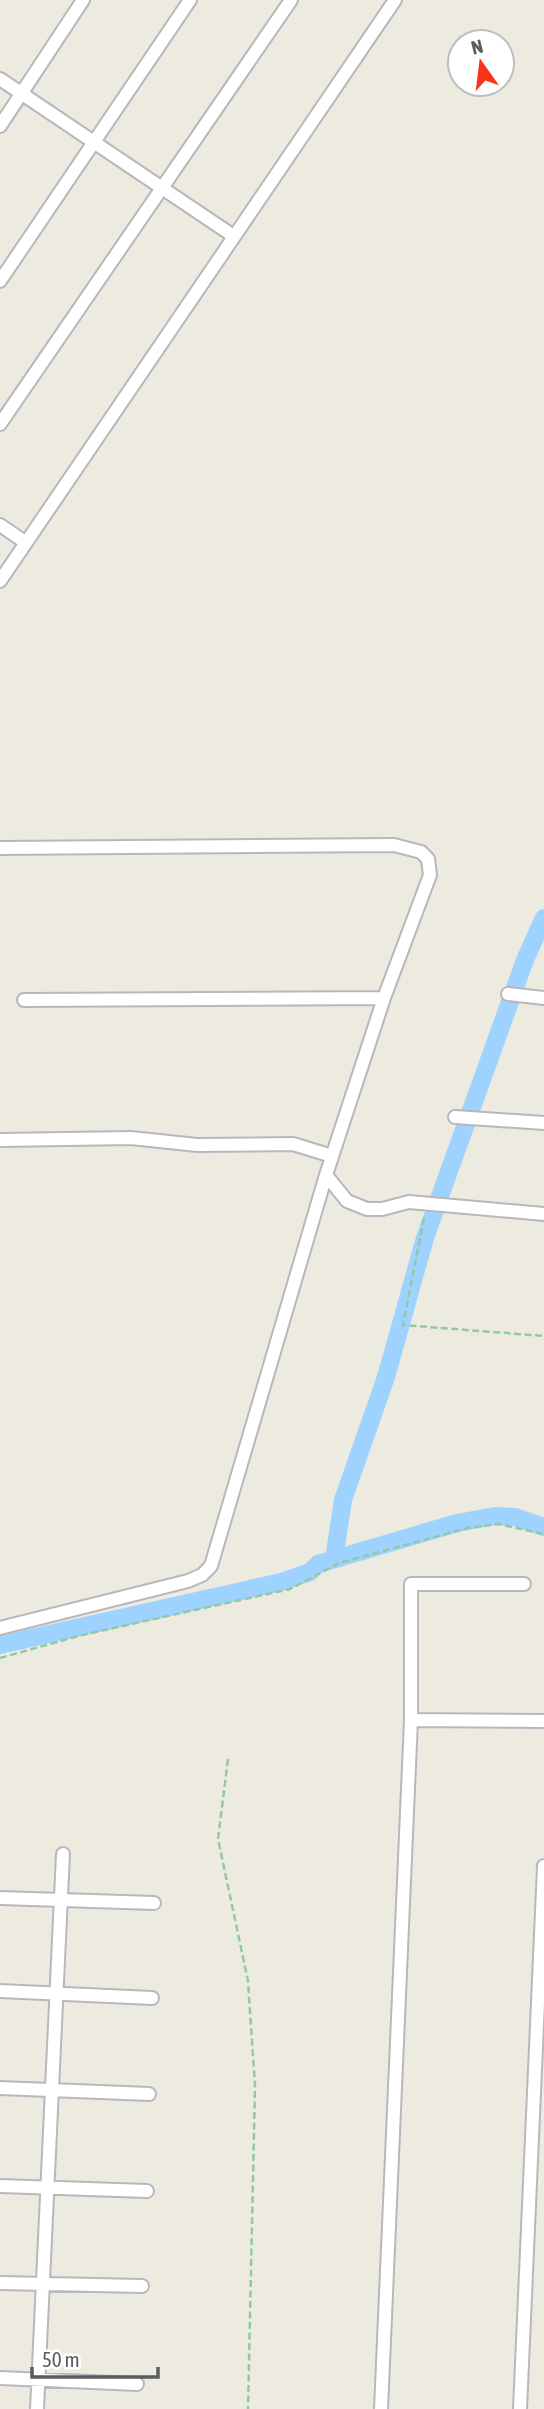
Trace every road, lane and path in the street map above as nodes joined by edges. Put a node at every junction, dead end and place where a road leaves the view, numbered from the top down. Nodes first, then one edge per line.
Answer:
1 (83, 0) edge
2 (190, 0) edge
3 (292, 0) edge
4 (395, 0) edge
5 (0, 79) edge
6 (21, 94) junction
7 (0, 126) edge
8 (95, 141) junction
9 (165, 187) junction
10 (232, 235) junction
11 (0, 281) edge
12 (0, 424) edge
13 (0, 525) edge
14 (25, 542) junction
15 (0, 581) edge
16 (0, 848) edge
17 (508, 994) dead end
18 (384, 998) junction
19 (544, 998) edge
20 (24, 1000) dead end
21 (455, 1117) dead end
22 (544, 1123) edge
23 (0, 1140) edge
24 (332, 1156) junction
25 (326, 1175) junction
26 (427, 1205) junction
27 (544, 1214) edge
28 (544, 1336) edge
29 (544, 1534) edge
30 (524, 1584) dead end
31 (0, 1628) edge
32 (0, 1658) edge
33 (411, 1720) junction
34 (544, 1721) edge
35 (228, 1759) dead end
36 (63, 1854) dead end
37 (544, 1866) edge
38 (0, 1898) edge
39 (61, 1900) junction
40 (154, 1903) dead end
41 (0, 1991) edge
42 (57, 1994) junction
43 (152, 1998) dead end
44 (0, 2088) edge
45 (52, 2090) junction
46 (149, 2094) dead end
47 (0, 2186) edge
48 (48, 2188) junction
49 (147, 2191) dead end
50 (0, 2283) edge
51 (43, 2284) junction
52 (142, 2286) dead end
53 (0, 2378) edge
54 (39, 2378) junction
55 (137, 2384) dead end
56 (37, 2409) edge
57 (248, 2409) edge
58 (381, 2409) edge
59 (520, 2409) edge

1 - 6 street
2 - 8 street
3 - 9 street
4 - 10 street
5 - 6 street
6 - 7 street
6 - 8 street
8 - 9 street
8 - 11 street
9 - 10 street
9 - 12 street
10 - 14 street
13 - 14 street
14 - 15 street
16 - 18 street
17 - 19 street
18 - 20 street
18 - 24 street
21 - 22 street
23 - 24 street
24 - 25 street
25 - 26 street
25 - 31 street
26 - 27 street
26 - 28 path
29 - 32 path
30 - 33 street
33 - 34 street
33 - 58 street
35 - 57 path
36 - 39 street
37 - 59 street
38 - 39 street
39 - 40 street
39 - 42 street
41 - 42 street
42 - 43 street
42 - 45 street
44 - 45 street
45 - 46 street
45 - 48 street
47 - 48 street
48 - 49 street
48 - 51 street
50 - 51 street
51 - 52 street
51 - 54 street
53 - 54 street
54 - 55 street
54 - 56 street

